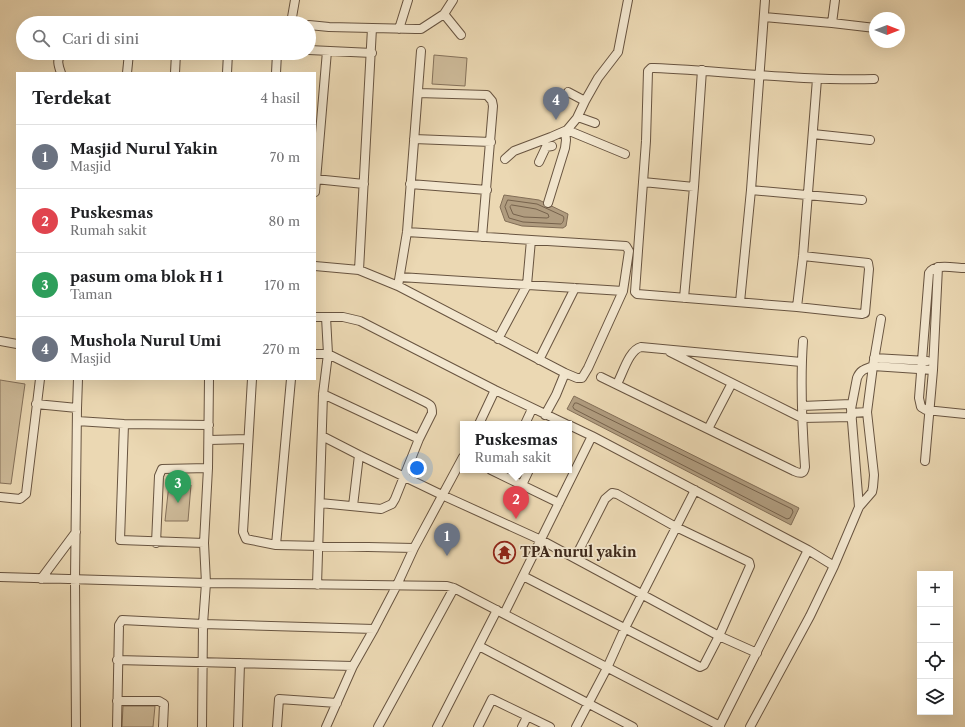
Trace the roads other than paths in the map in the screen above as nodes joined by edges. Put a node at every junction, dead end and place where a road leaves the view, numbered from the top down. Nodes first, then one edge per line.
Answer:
1 (295, 0) edge
2 (408, 0) edge
3 (453, 0) edge
4 (628, 0) edge
5 (765, 0) edge
6 (834, 0) edge
7 (444, 14) junction
8 (292, 16) edge
9 (764, 17) junction
10 (832, 23) junction
11 (316, 26) edge
12 (869, 27) edge
13 (372, 28) junction
14 (399, 30) junction
15 (461, 35) dead end
16 (316, 50) edge
17 (327, 51) junction
18 (421, 51) dead end
19 (372, 53) junction
20 (58, 60) edge
21 (128, 60) edge
22 (176, 60) edge
23 (228, 60) edge
24 (277, 60) edge
25 (702, 70) junction
26 (61, 72) edge
27 (127, 72) edge
28 (175, 72) edge
29 (227, 72) edge
30 (276, 72) edge
31 (759, 75) junction
32 (817, 79) junction
33 (874, 79) dead end
34 (568, 92) dead end
35 (418, 93) junction
36 (585, 101) junction
37 (578, 116) junction
38 (595, 123) dead end
39 (566, 130) junction
40 (813, 134) junction
41 (414, 140) junction
42 (870, 140) dead end
43 (491, 142) junction
44 (552, 142) junction
45 (565, 148) junction
46 (625, 154) dead end
47 (505, 159) dead end
48 (539, 162) dead end
49 (316, 179) edge
50 (643, 182) junction
51 (364, 184) junction
52 (410, 184) junction
53 (694, 187) junction
54 (486, 190) junction
55 (751, 190) junction
56 (807, 196) junction
57 (862, 200) dead end
58 (548, 203) dead end
59 (407, 232) junction
60 (482, 237) junction
61 (531, 240) junction
62 (803, 256) junction
63 (316, 266) edge
64 (938, 267) junction
65 (965, 268) edge
66 (359, 270) junction
67 (400, 277) junction
68 (527, 285) junction
69 (398, 286) junction
70 (575, 288) junction
71 (623, 291) junction
72 (684, 298) junction
73 (740, 302) junction
74 (797, 307) junction
75 (316, 317) edge
76 (326, 317) junction
77 (881, 319) dead end
78 (498, 339) junction
79 (0, 341) edge
80 (803, 341) dead end
81 (16, 344) edge
82 (666, 350) junction
83 (316, 354) edge
84 (328, 354) junction
85 (539, 360) junction
86 (801, 362) junction
87 (874, 362) junction
88 (933, 362) junction
89 (921, 365) junction
90 (933, 370) junction
91 (565, 373) junction
92 (601, 377) dead end
93 (40, 380) edge
94 (78, 380) edge
95 (209, 380) edge
96 (252, 380) edge
97 (291, 380) edge
98 (732, 383) junction
99 (617, 384) junction
100 (495, 390) junction
101 (323, 394) junction
102 (36, 404) junction
103 (802, 406) junction
104 (77, 408) junction
105 (532, 408) junction
106 (852, 411) junction
107 (930, 411) junction
108 (867, 412) junction
109 (965, 414) edge
110 (802, 418) junction
111 (549, 419) edge
112 (77, 421) junction
113 (480, 421) edge
114 (526, 421) edge
115 (124, 424) junction
116 (209, 424) junction
117 (572, 427) edge
118 (708, 429) junction
119 (322, 436) junction
120 (592, 436) junction
121 (248, 439) junction
122 (419, 439) junction
123 (208, 440) junction
124 (358, 455) junction
125 (925, 461) dead end
126 (460, 462) edge
127 (208, 468) junction
128 (503, 473) edge
129 (527, 473) edge
130 (404, 476) junction
131 (522, 485) junction
132 (695, 490) junction
133 (442, 495) junction
134 (0, 497) edge
135 (320, 503) junction
136 (559, 503) junction
137 (353, 506) junction
138 (859, 507) junction
139 (676, 528) junction
140 (76, 532) junction
141 (541, 540) junction
142 (156, 543) junction
143 (204, 544) junction
144 (276, 545) junction
145 (318, 545) junction
146 (414, 548) junction
147 (808, 550) junction
148 (575, 558) junction
149 (834, 566) junction
150 (523, 576) junction
151 (0, 578) edge
152 (41, 579) junction
153 (75, 580) junction
154 (206, 583) junction
155 (317, 585) junction
156 (397, 585) junction
157 (454, 588) junction
158 (642, 595) junction
159 (500, 612) junction
160 (204, 624) junction
161 (625, 628) junction
162 (374, 629) junction
163 (719, 636) junction
164 (478, 646) junction
165 (757, 653) junction
166 (117, 660) junction
167 (202, 662) junction
168 (240, 663) junction
169 (353, 666) junction
170 (607, 668) junction
171 (117, 701) junction
172 (337, 703) junction
173 (589, 704) junction
174 (527, 717) junction
175 (76, 727) edge
176 (117, 727) edge
177 (163, 727) edge
178 (202, 727) edge
179 (238, 727) edge
180 (277, 727) edge
181 (326, 727) edge
182 (378, 727) edge
183 (437, 727) edge
184 (478, 727) edge
185 (522, 727) edge
186 (550, 727) edge
187 (576, 727) edge
188 (633, 727) edge
189 (719, 727) edge
190 (750, 727) edge

1 - 8 street
2 - 14 street
3 - 7 street
4 - 36 street
5 - 9 street
6 - 10 street
7 - 14 street
7 - 15 street
9 - 10 street
9 - 31 street
10 - 12 street
11 - 13 street
13 - 14 street
13 - 19 street
16 - 17 street
17 - 19 street
17 - 49 street
18 - 35 street
19 - 51 street
20 - 26 street
21 - 27 street
22 - 28 street
23 - 29 street
24 - 30 street
25 - 31 street
25 - 50 street
25 - 53 street
31 - 32 street
31 - 55 street
32 - 33 street
32 - 40 street
34 - 36 street
35 - 41 street
35 - 43 street
36 - 37 street
37 - 38 street
37 - 39 street
39 - 44 street
39 - 45 street
39 - 46 street
40 - 42 street
40 - 56 street
41 - 43 street
41 - 52 street
43 - 54 street
44 - 45 street
44 - 47 street
44 - 48 street
45 - 58 street
49 - 51 street
50 - 53 street
50 - 72 street
51 - 66 street
52 - 54 street
52 - 59 street
53 - 72 street
54 - 60 street
55 - 56 street
55 - 73 street
56 - 57 street
56 - 62 street
59 - 60 street
59 - 67 street
60 - 61 street
61 - 68 street
61 - 71 street
62 - 74 street
62 - 74 street
63 - 66 street
64 - 65 street
64 - 88 street
64 - 89 street
66 - 69 street
67 - 68 street
67 - 69 street
68 - 70 street
68 - 78 street
69 - 78 street
70 - 71 street
70 - 85 street
71 - 91 street
72 - 73 street
73 - 74 street
75 - 76 street
76 - 84 street
76 - 100 street
77 - 87 street
78 - 85 street
79 - 81 street
80 - 86 street
82 - 86 street
82 - 98 street
82 - 99 street
83 - 84 street
84 - 101 street
84 - 122 street
85 - 91 street
86 - 103 street
87 - 89 street
87 - 106 street
87 - 108 street
88 - 89 street
88 - 90 street
89 - 90 street
89 - 107 street
90 - 107 street
91 - 111 street
92 - 99 street
93 - 102 street
94 - 104 street
95 - 116 street
96 - 121 street
97 - 144 street
98 - 110 street
98 - 118 street
99 - 118 street
100 - 105 street
100 - 113 street
101 - 119 street
101 - 122 street
102 - 104 street
102 - 134 street
103 - 106 street
103 - 110 street
104 - 112 street
105 - 111 street
105 - 114 street
106 - 108 street
106 - 110 street
106 - 138 street
107 - 109 street
107 - 125 street
108 - 138 street
110 - 118 street
112 - 115 street
112 - 140 street
115 - 116 street
115 - 142 street
116 - 123 street
117 - 120 street
119 - 124 street
119 - 135 street
120 - 132 street
120 - 136 street
121 - 123 street
121 - 144 street
122 - 130 street
123 - 127 street
124 - 130 street
124 - 137 street
126 - 133 street
127 - 142 street
127 - 143 street
128 - 131 street
129 - 131 street
130 - 133 street
130 - 137 street
131 - 136 street
132 - 139 street
132 - 147 street
133 - 141 street
133 - 146 street
135 - 137 street
135 - 145 street
136 - 141 street
138 - 149 street
139 - 148 street
139 - 158 street
139 - 163 street
140 - 152 street
140 - 153 street
141 - 148 street
141 - 150 street
142 - 143 street
143 - 154 street
144 - 145 street
145 - 146 street
145 - 155 street
146 - 156 street
147 - 149 street
147 - 165 street
148 - 158 street
149 - 190 street
150 - 159 street
150 - 161 street
151 - 152 street
152 - 153 street
153 - 154 street
153 - 175 street
154 - 155 street
154 - 160 street
155 - 156 street
156 - 157 street
156 - 162 street
157 - 159 street
157 - 182 street
158 - 161 street
158 - 163 street
159 - 164 street
159 - 170 street
160 - 162 street
160 - 166 street
160 - 167 street
161 - 163 street
161 - 170 street
162 - 169 street
163 - 165 street
164 - 173 street
164 - 183 street
165 - 189 street
166 - 167 street
166 - 171 street
167 - 168 street
167 - 178 street
168 - 169 street
168 - 179 street
169 - 172 street
170 - 173 street
170 - 189 street
171 - 176 street
171 - 177 street
172 - 180 street
172 - 181 street
173 - 187 street
173 - 188 street
174 - 184 street
174 - 185 street
174 - 186 street

